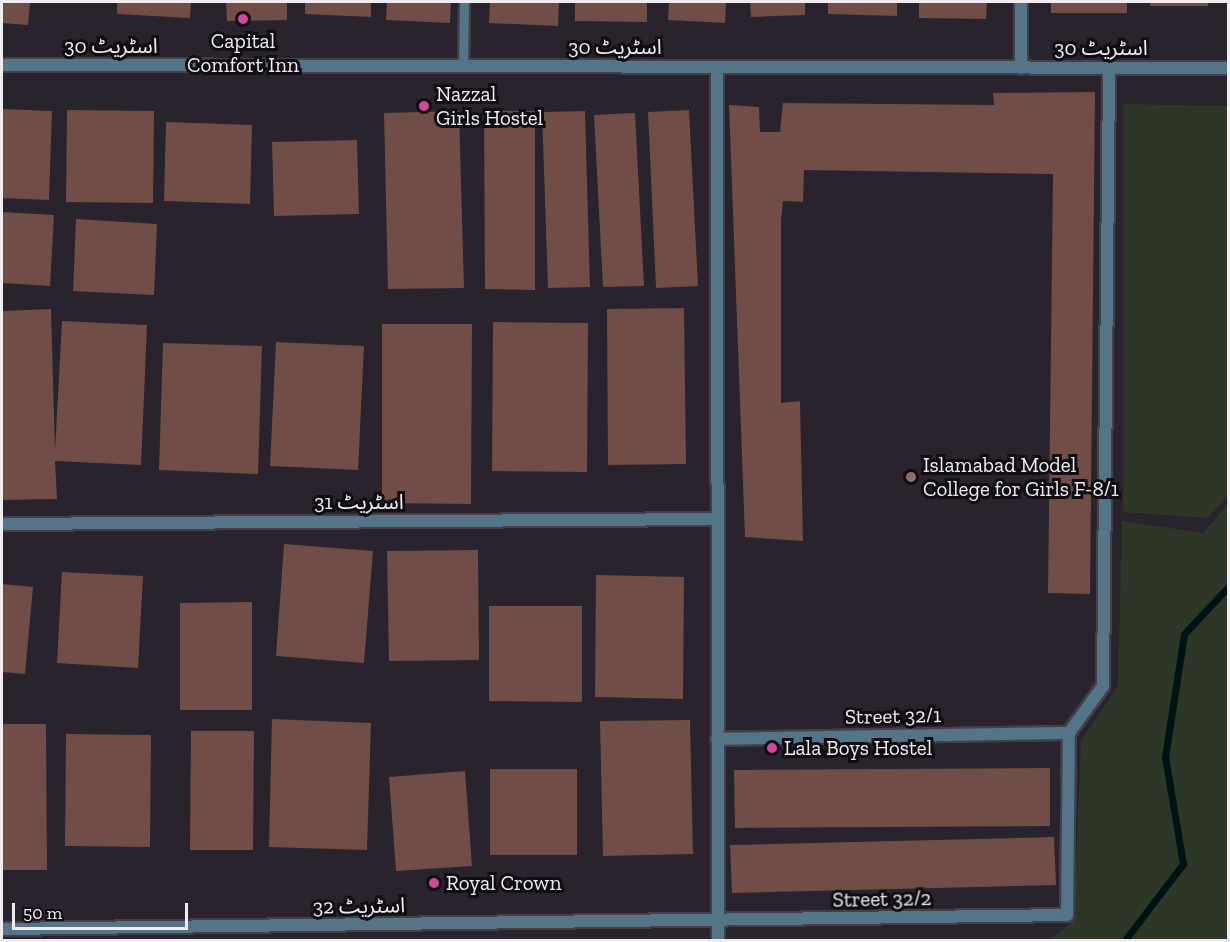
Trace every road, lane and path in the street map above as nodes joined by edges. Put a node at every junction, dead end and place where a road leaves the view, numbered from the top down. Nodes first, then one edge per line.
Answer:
1 (464, 2) edge
2 (1021, 2) edge
3 (2, 65) edge
4 (463, 67) junction
5 (717, 67) junction
6 (1021, 68) junction
7 (1109, 68) junction
8 (1228, 68) edge
9 (716, 519) junction
10 (2, 524) edge
11 (1069, 733) junction
12 (717, 739) junction
13 (717, 922) junction
14 (2, 929) edge
15 (718, 940) edge

1 - 4 lane
2 - 6 street
3 - 4 street, اسٹریٹ 30
4 - 5 street, اسٹریٹ 30
5 - 6 street, اسٹریٹ 30
5 - 9 street
6 - 7 street, اسٹریٹ 30
7 - 8 street, اسٹریٹ 30
7 - 11 street
9 - 10 street, اسٹریٹ 31
9 - 12 street
11 - 12 street, Street 32/1
11 - 13 street, Street 32/2
12 - 13 street
13 - 14 street, اسٹریٹ 32
13 - 15 street

